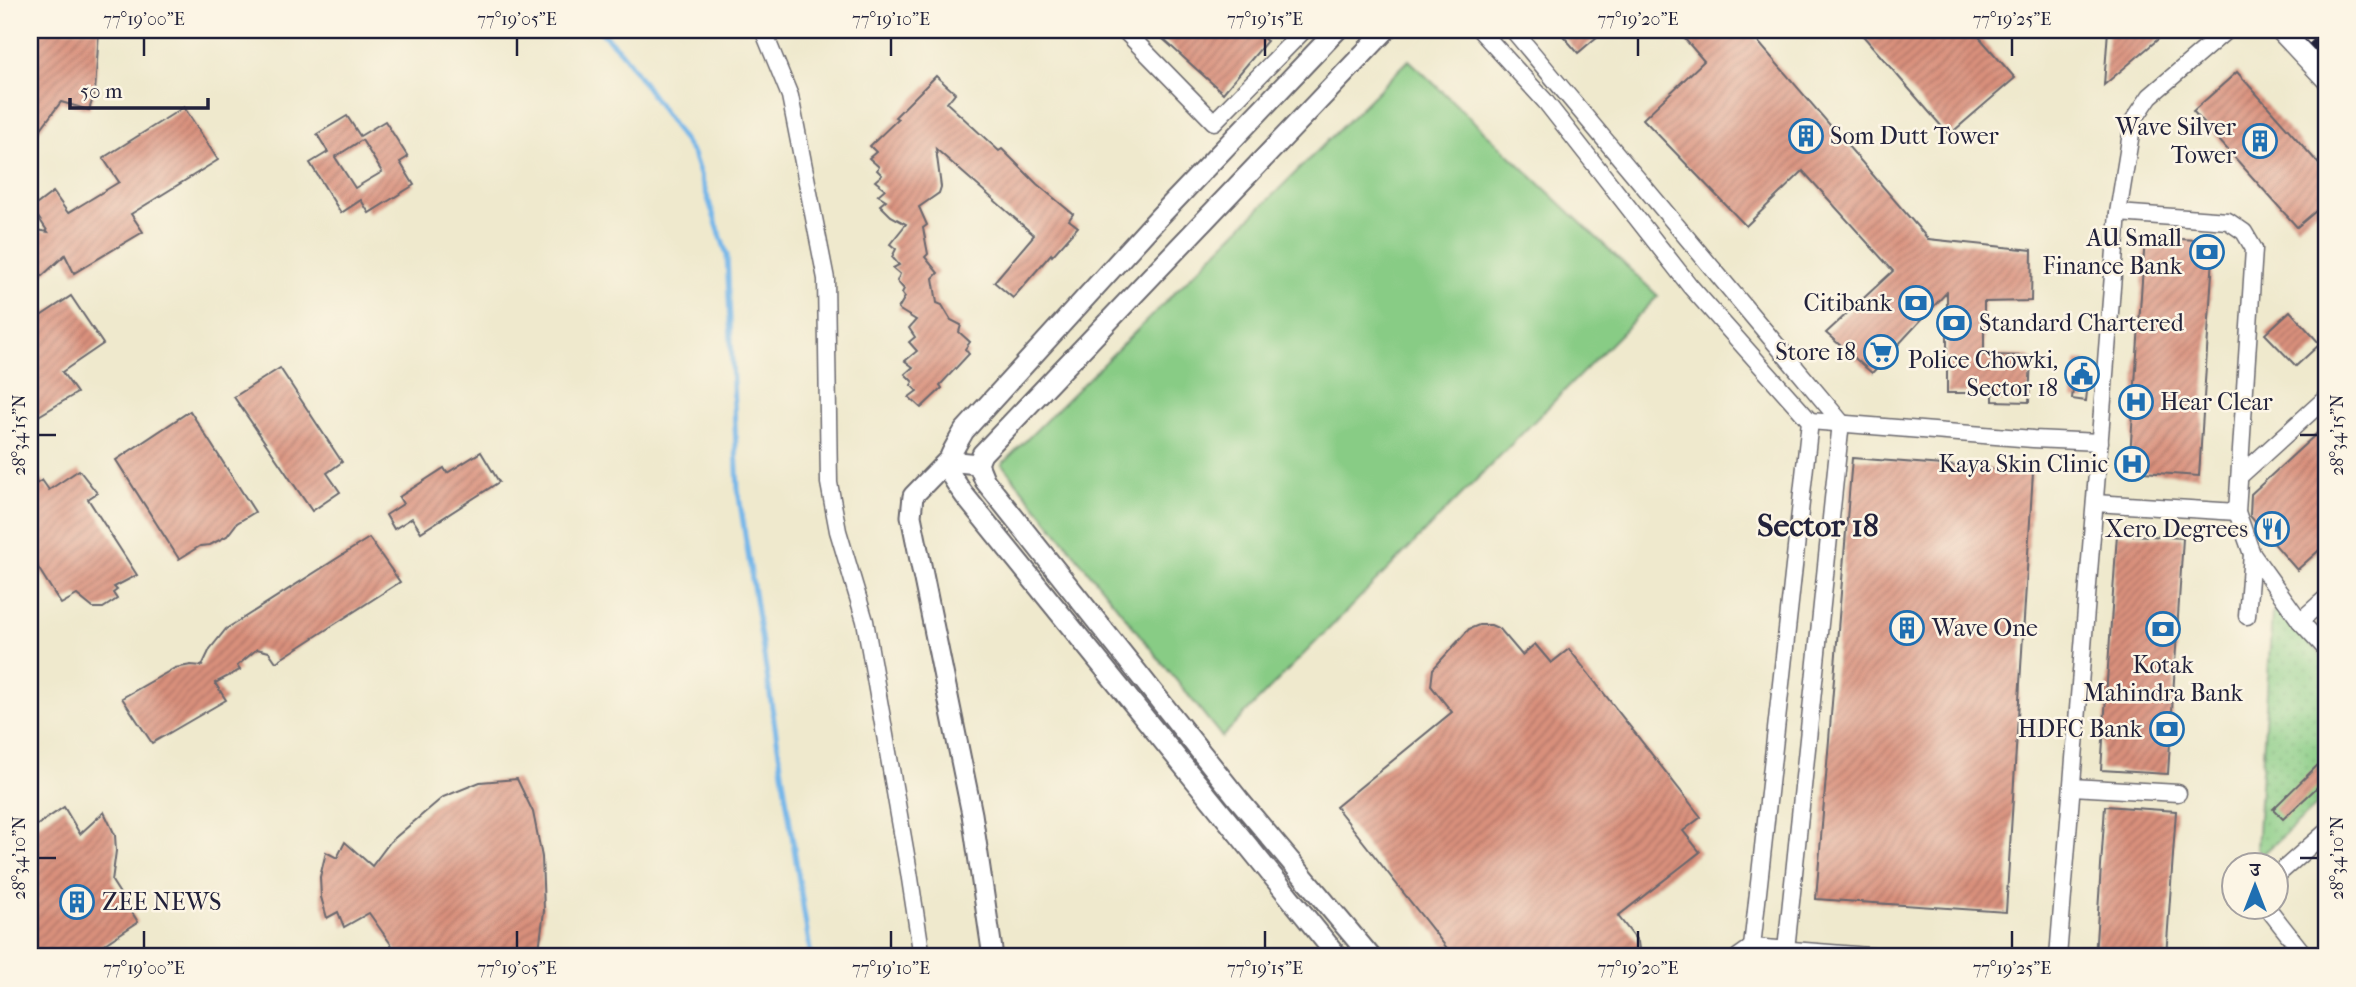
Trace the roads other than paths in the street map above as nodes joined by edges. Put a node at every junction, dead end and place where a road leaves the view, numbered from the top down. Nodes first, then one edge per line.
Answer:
1 (763, 30) edge
2 (1124, 30) edge
3 (1304, 30) edge
4 (1337, 30) edge
5 (1386, 30) edge
6 (1480, 30) edge
7 (1513, 30) edge
8 (2227, 30) edge
9 (2281, 30) edge
10 (2326, 78) edge
11 (2118, 213) junction
12 (2326, 398) edge
13 (1810, 421) junction
14 (1841, 422) junction
15 (2099, 442) junction
16 (947, 461) junction
17 (978, 464) junction
18 (2240, 476) junction
19 (2095, 503) junction
20 (2238, 512) junction
21 (2252, 554) junction
22 (2326, 597) edge
23 (2247, 616) dead end
24 (2300, 621) junction
25 (2326, 649) edge
26 (2072, 787) junction
27 (2178, 793) dead end
28 (2326, 832) edge
29 (2290, 864) edge
30 (2277, 920) edge
31 (1752, 947) junction
32 (1783, 954) edge
33 (922, 957) edge
34 (993, 957) edge
35 (1338, 957) edge
36 (1371, 957) edge
37 (1738, 957) edge
38 (1882, 957) edge
39 (2058, 957) edge
40 (2306, 957) edge

1 - 33 street
2 - 3 street
4 - 16 street
5 - 17 street
6 - 13 street
7 - 14 street
8 - 11 street
9 - 10 main road
11 - 15 street
11 - 18 street
12 - 18 street
13 - 14 street
13 - 31 street
14 - 15 street
14 - 32 street
15 - 19 street
16 - 17 street
16 - 34 street
16 - 35 street
17 - 36 street
18 - 20 street
19 - 20 street
19 - 26 street
20 - 21 street
21 - 23 street
21 - 24 street
22 - 24 street
24 - 25 street
26 - 27 street
26 - 39 street
28 - 29 street
30 - 40 street
31 - 32 street
31 - 37 street
32 - 38 street

